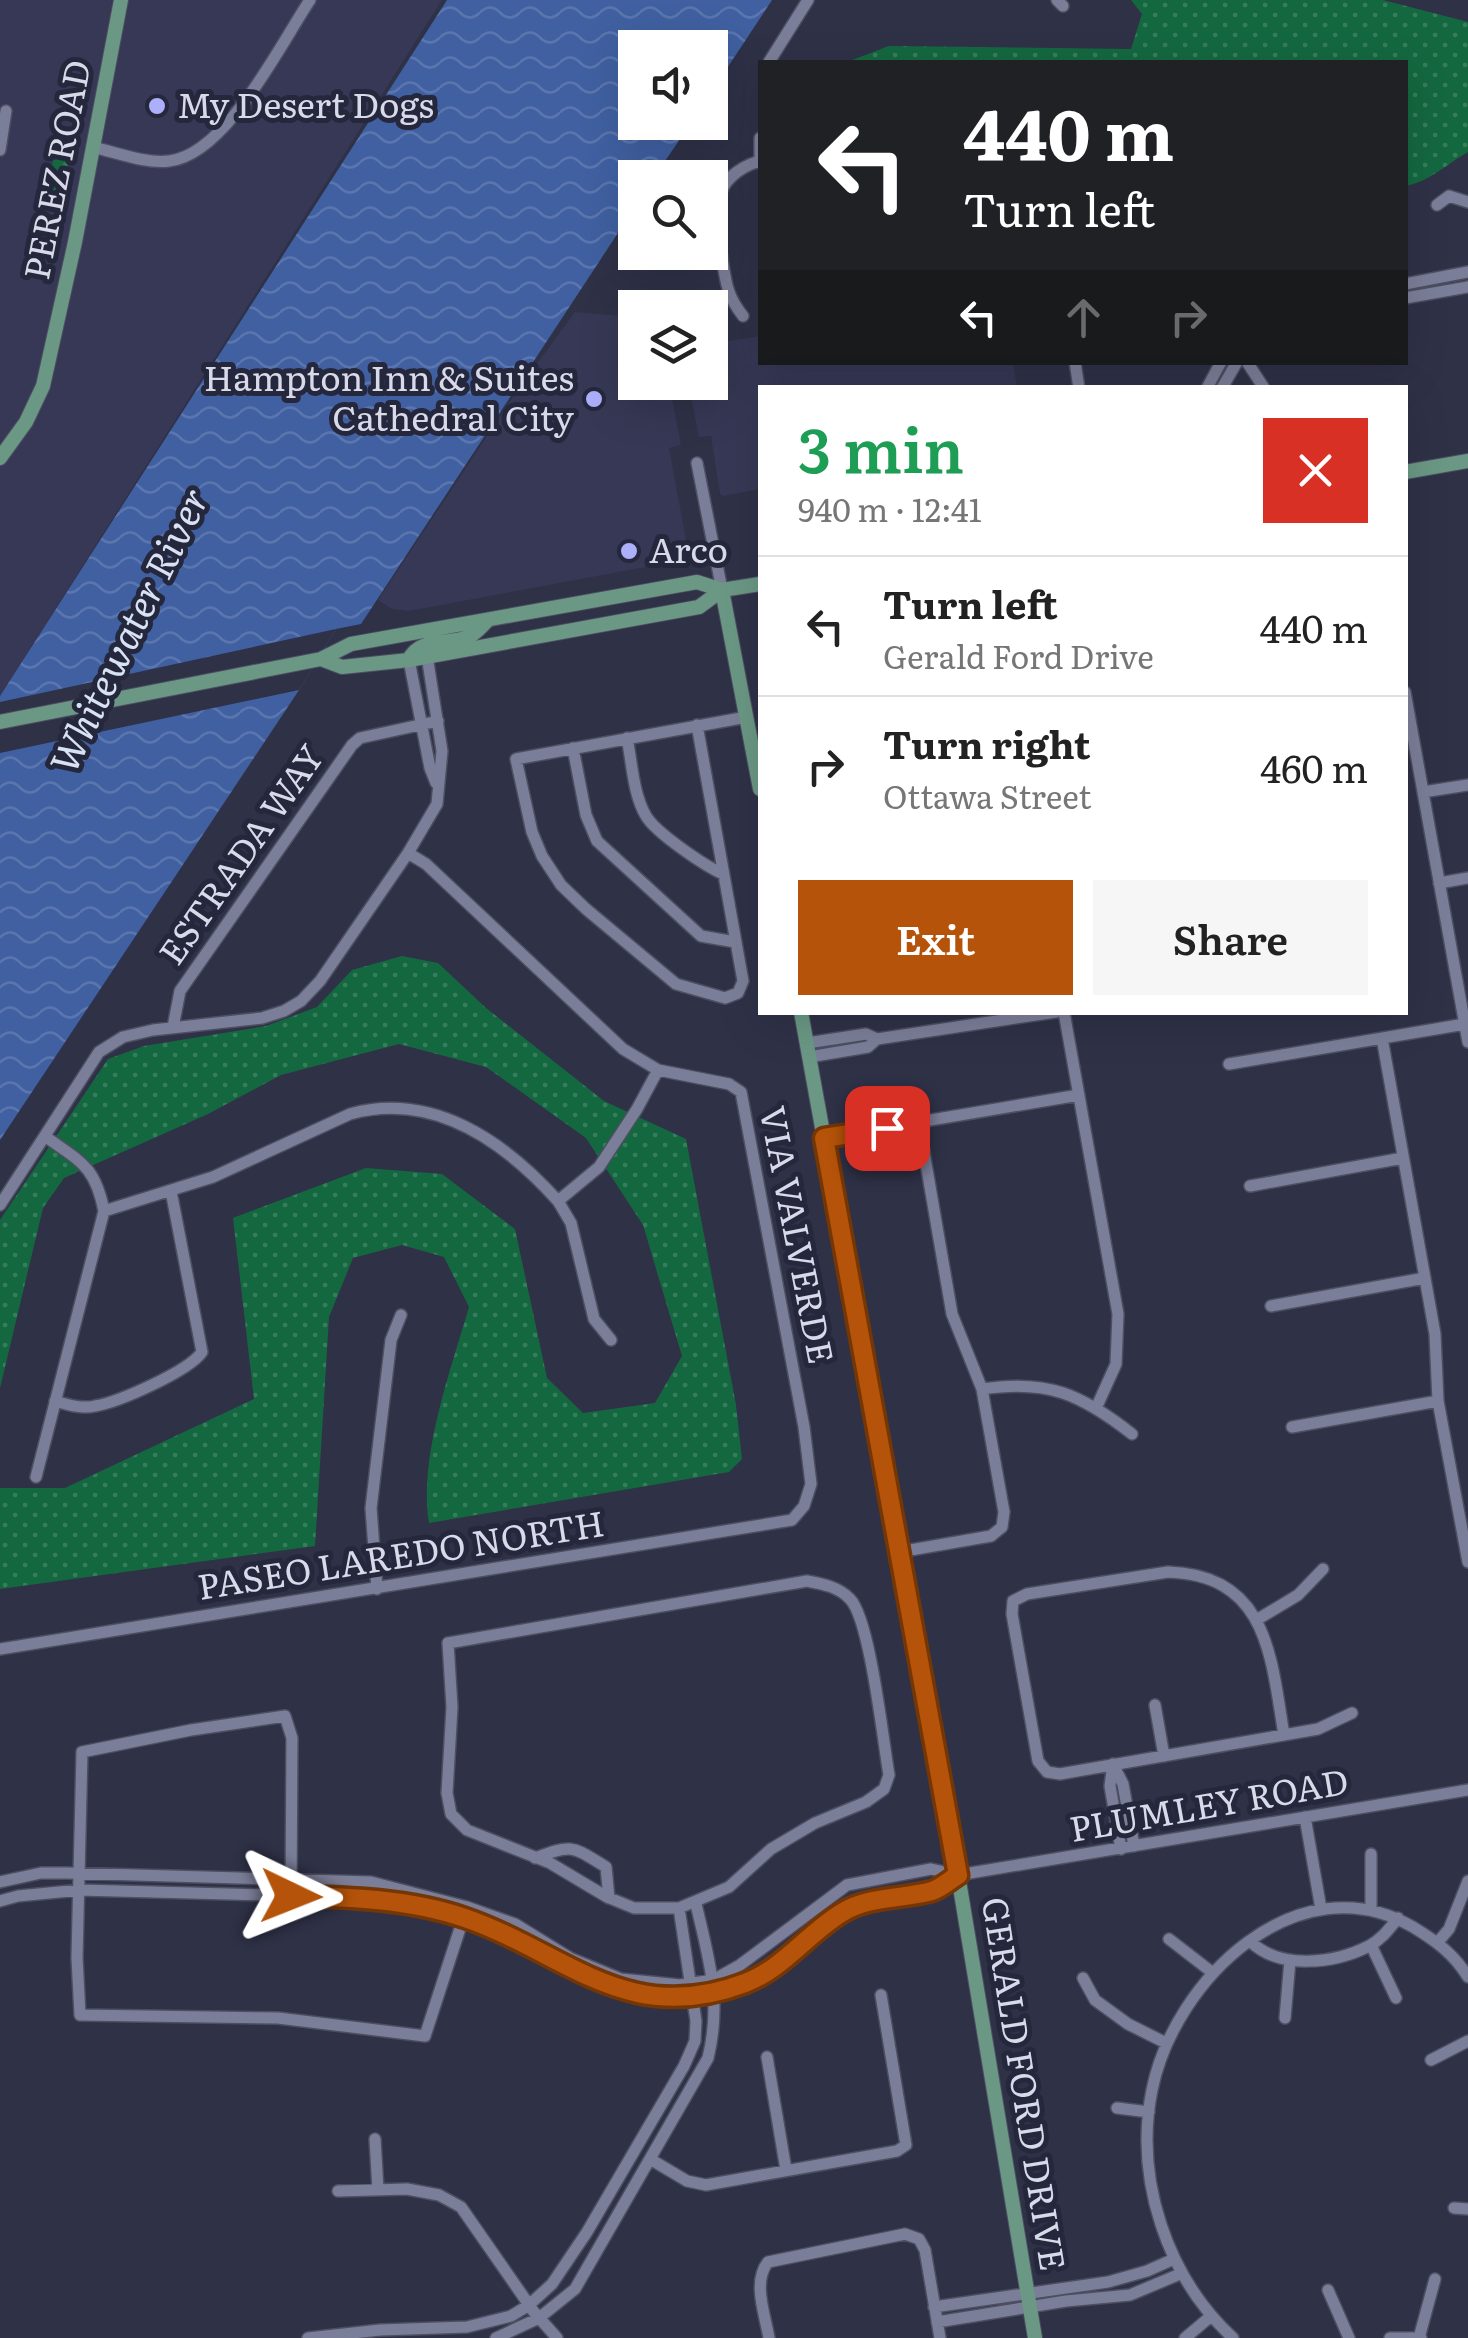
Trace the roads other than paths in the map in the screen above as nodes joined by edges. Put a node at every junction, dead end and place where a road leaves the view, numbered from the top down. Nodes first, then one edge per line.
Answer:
1 (121, 0) edge
2 (310, 0) edge
3 (808, 0) edge
4 (769, 60) edge
5 (6, 112) dead end
6 (92, 146) junction
7 (0, 150) edge
8 (758, 162) edge
9 (1468, 202) edge
10 (1437, 205) dead end
11 (1468, 272) edge
12 (1422, 281) junction
13 (1408, 283) edge
14 (1468, 287) edge
15 (1425, 295) junction
16 (1408, 298) edge
17 (743, 316) dead end
18 (0, 458) edge
19 (1468, 462) edge
20 (697, 463) dead end
21 (1408, 472) edge
22 (758, 584) edge
23 (722, 590) junction
24 (487, 620) junction
25 (428, 656) junction
26 (321, 660) junction
27 (409, 660) junction
28 (1408, 709) edge
29 (747, 717) junction
30 (438, 721) junction
31 (0, 722) edge
32 (420, 724) junction
33 (697, 725) junction
34 (627, 738) junction
35 (574, 748) junction
36 (758, 778) edge
37 (1468, 784) edge
38 (438, 787) junction
39 (1423, 792) junction
40 (408, 854) junction
41 (723, 874) junction
42 (1468, 878) edge
43 (1440, 884) junction
44 (736, 942) junction
45 (802, 1015) edge
46 (1024, 1015) edge
47 (1065, 1015) edge
48 (1465, 1024) junction
49 (172, 1027) junction
50 (1382, 1038) junction
51 (1468, 1042) edge
52 (808, 1050) junction
53 (1229, 1064) dead end
54 (658, 1070) junction
55 (1079, 1095) junction
56 (918, 1123) junction
57 (46, 1137) junction
58 (824, 1138) junction
59 (1403, 1158) junction
60 (1250, 1186) dead end
61 (171, 1191) junction
62 (558, 1202) junction
63 (0, 1205) edge
64 (104, 1211) junction
65 (1424, 1278) junction
66 (1271, 1306) dead end
67 (401, 1315) dead end
68 (611, 1340) dead end
69 (982, 1389) junction
70 (55, 1401) junction
71 (1438, 1401) junction
72 (1096, 1406) junction
73 (1292, 1427) dead end
74 (1132, 1434) dead end
75 (36, 1477) dead end
76 (804, 1506) joint
77 (899, 1552) junction
78 (1467, 1555) edge
79 (1323, 1569) dead end
80 (376, 1589) junction
81 (1258, 1619) junction
82 (0, 1648) edge
83 (1155, 1704) dead end
84 (1352, 1713) dead end
85 (1284, 1735) junction
86 (1164, 1756) junction
87 (1113, 1764) junction
88 (1468, 1790) edge
89 (1305, 1817) junction
90 (1134, 1846) junction
91 (1120, 1849) junction
92 (1370, 1854) dead end
93 (535, 1858) junction
94 (80, 1874) junction
95 (958, 1875) junction
96 (291, 1879) junction
97 (1468, 1881) edge
98 (0, 1882) edge
99 (80, 1890) junction
100 (291, 1896) junction
101 (609, 1898) junction
102 (0, 1902) edge
103 (696, 1904) junction
104 (679, 1908) junction
105 (1321, 1909) junction
106 (1370, 1910) junction
107 (465, 1912) junction
108 (1398, 1918) junction
109 (1169, 1939) dead end
110 (1250, 1940) junction
111 (1438, 1942) junction
112 (1372, 1945) junction
113 (1290, 1960) junction
114 (1212, 1973) junction
115 (1468, 1977) edge
116 (1083, 1978) dead end
117 (715, 1985) junction
118 (692, 1991) junction
119 (880, 1995) dead end
120 (1396, 1998) dead end
121 (1285, 2018) dead end
122 (1468, 2040) edge
123 (1166, 2043) junction
124 (767, 2058) dead end
125 (1432, 2060) dead end
126 (1117, 2108) dead end
127 (1149, 2112) junction
128 (376, 2140) dead end
129 (650, 2159) junction
130 (786, 2170) junction
131 (378, 2190) junction
132 (338, 2192) dead end
133 (1174, 2259) junction
134 (1180, 2274) junction
135 (1435, 2279) dead end
136 (1328, 2290) dead end
137 (1028, 2299) junction
138 (529, 2305) junction
139 (934, 2307) junction
140 (1210, 2317) junction
141 (539, 2318) junction
142 (937, 2322) junction
143 (308, 2338) edge
144 (496, 2338) edge
145 (557, 2338) edge
146 (769, 2338) edge
147 (940, 2338) edge
148 (1035, 2338) edge
149 (1186, 2338) edge
150 (1233, 2338) edge
151 (1348, 2338) edge
152 (1390, 2338) edge
153 (1420, 2338) edge

1 - 6 main road, PEREZ ROAD
2 - 6 street
3 - 4 street
5 - 7 street
6 - 18 main road, PEREZ ROAD
8 - 17 street
9 - 10 street
11 - 12 street
12 - 13 street
12 - 15 street
14 - 15 street
15 - 16 street
19 - 21 main road
20 - 23 street
22 - 23 main road
23 - 24 main road
23 - 25 main road
23 - 29 main road
24 - 26 main road
24 - 27 main road
25 - 27 main road
25 - 30 street
26 - 27 main road
26 - 31 main road
27 - 32 street
28 - 39 street
29 - 33 street
29 - 36 main road
30 - 32 street, ESTRADA WAY
30 - 38 street
32 - 38 street
32 - 49 street, ESTRADA WAY
33 - 34 street
33 - 41 street
34 - 35 street
34 - 41 street
35 - 44 street
35 - 44 street
37 - 39 street
38 - 40 street
39 - 43 street
40 - 49 street
40 - 54 street, VIA VALVERDE
41 - 44 street
42 - 43 street
43 - 48 street
45 - 52 main road, GERALD FORD DRIVE
46 - 52 street
47 - 55 street
48 - 50 street
48 - 51 street
49 - 57 street
50 - 53 street
50 - 59 street
52 - 58 main road, GERALD FORD DRIVE
54 - 62 street
54 - 76 street, VIA VALVERDE
55 - 56 street
55 - 72 street
56 - 58 street
56 - 69 street
57 - 63 street
57 - 64 street
58 - 77 main road, GERALD FORD DRIVE
59 - 60 street
59 - 65 street
61 - 62 street
61 - 64 street
61 - 70 street
62 - 68 street
64 - 70 street
65 - 66 street
65 - 71 street
67 - 80 street
69 - 72 street
69 - 77 street
70 - 75 street
71 - 73 street
71 - 78 street
72 - 74 street
76 - 80 street, PASEO LAREDO NORTH
77 - 95 main road, GERALD FORD DRIVE
79 - 81 street
80 - 82 street, PASEO LAREDO NORTH
81 - 85 street
81 - 87 street
83 - 86 street
84 - 85 street
85 - 86 street
86 - 87 street
87 - 90 street
87 - 91 street
88 - 89 street, PLUMLEY ROAD
89 - 90 street, PLUMLEY ROAD
89 - 105 street
90 - 91 street, PLUMLEY ROAD
91 - 95 street, PLUMLEY ROAD
92 - 106 street
93 - 101 street
93 - 101 street
93 - 103 street
94 - 96 street
94 - 96 street
94 - 98 street
94 - 99 street
95 - 117 street
95 - 117 street
95 - 137 main road, GERALD FORD DRIVE
96 - 100 street
96 - 107 street
97 - 111 street
99 - 100 street
99 - 102 street
99 - 107 street
100 - 107 street
101 - 104 street
103 - 104 street
103 - 117 street
104 - 118 street
105 - 106 street
105 - 110 street
106 - 108 street
107 - 118 street
108 - 111 street
108 - 112 street
109 - 114 street
110 - 113 street
110 - 114 street
111 - 115 street
112 - 113 street
112 - 120 street
113 - 121 street
114 - 123 street
116 - 123 street
117 - 118 street
117 - 129 street
118 - 138 street
119 - 130 street
122 - 125 street
123 - 127 street
124 - 130 street
126 - 127 street
127 - 133 street
128 - 131 street
129 - 130 street
129 - 141 street
131 - 132 street
131 - 138 street
133 - 134 street
133 - 137 street
134 - 137 street
134 - 140 street
135 - 153 street
136 - 151 street
137 - 139 street
137 - 142 street
137 - 148 main road, GERALD FORD DRIVE
138 - 141 street
138 - 143 street
139 - 142 street
139 - 146 street
140 - 149 street
140 - 150 street
141 - 144 street
141 - 145 street
142 - 147 street
152 - 153 street

